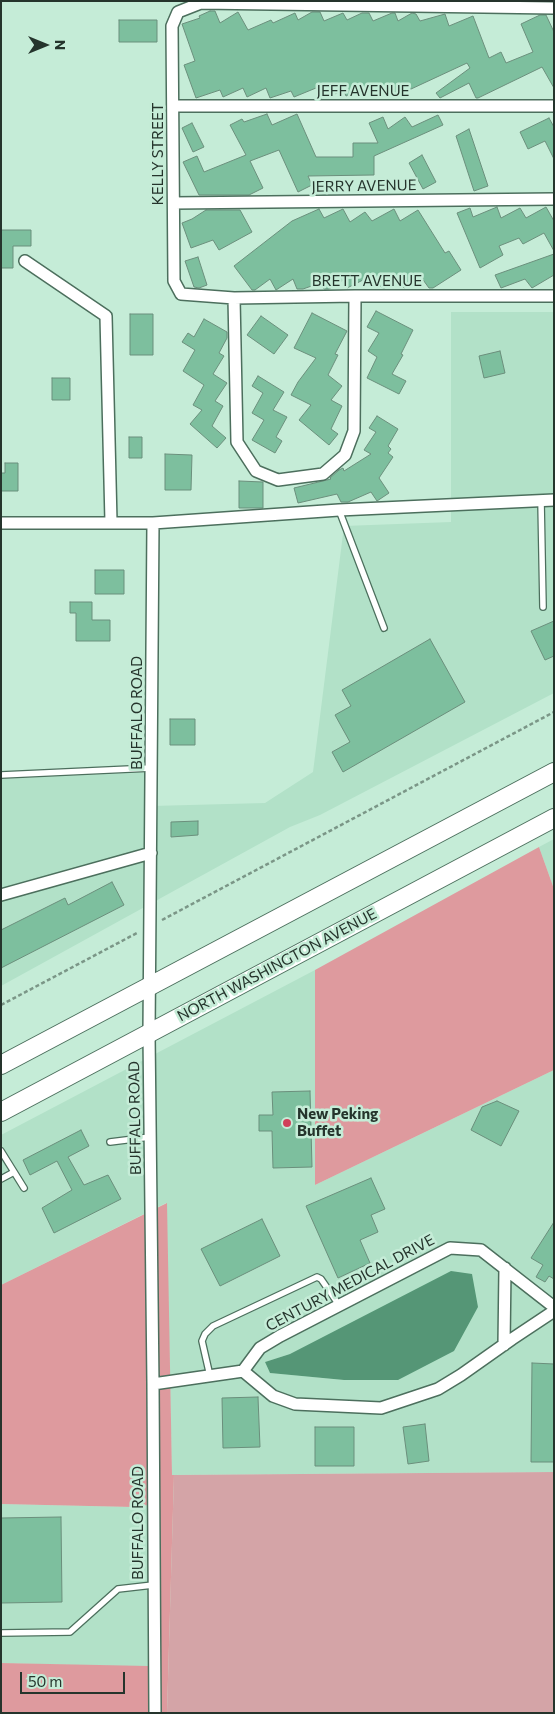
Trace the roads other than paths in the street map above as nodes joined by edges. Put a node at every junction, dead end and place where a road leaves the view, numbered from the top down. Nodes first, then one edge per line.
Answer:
1 (313, 3) edge
2 (554, 8) edge
3 (173, 106) junction
4 (554, 106) edge
5 (554, 199) edge
6 (174, 203) junction
7 (25, 261) dead end
8 (182, 294) joint
9 (355, 296) junction
10 (554, 296) edge
11 (234, 298) junction
12 (554, 500) edge
13 (541, 501) junction
14 (339, 510) junction
15 (111, 522) junction
16 (1, 523) edge
17 (153, 523) junction
18 (543, 607) dead end
19 (384, 628) dead end
20 (152, 768) junction
21 (554, 772) edge
22 (1, 775) edge
23 (554, 818) edge
24 (151, 853) junction
25 (1, 895) edge
26 (151, 986) junction
27 (149, 1034) junction
28 (1, 1065) edge
29 (1, 1112) edge
30 (150, 1138) junction
31 (110, 1142) dead end
32 (1, 1151) edge
33 (14, 1172) junction
34 (1, 1179) edge
35 (24, 1188) dead end
36 (505, 1268) junction
37 (339, 1305) junction
38 (554, 1307) edge
39 (554, 1312) edge
40 (504, 1345) junction
41 (244, 1371) junction
42 (210, 1376) junction
43 (153, 1384) junction
44 (153, 1585) junction
45 (1, 1633) edge
46 (154, 1713) edge

1 - 2 street
1 - 3 street, KELLY STREET
3 - 4 street, JEFF AVENUE
3 - 6 street, KELLY STREET
5 - 6 street, JERRY AVENUE
6 - 8 street, KELLY STREET
7 - 15 street
8 - 11 street, BRETT AVENUE
9 - 10 street, BRETT AVENUE
9 - 11 street, BRETT AVENUE
9 - 11 street
12 - 13 street
13 - 14 street
13 - 18 lane
14 - 17 street
14 - 19 lane
15 - 16 street
15 - 17 street
17 - 20 street, BUFFALO ROAD
20 - 22 lane
20 - 24 street, BUFFALO ROAD
21 - 26 main road
23 - 27 main road, NORTH WASHINGTON AVENUE
24 - 25 street
24 - 26 street, BUFFALO ROAD
26 - 27 street, BUFFALO ROAD
26 - 28 main road
27 - 29 main road, NORTH WASHINGTON AVENUE
27 - 30 street, BUFFALO ROAD
30 - 31 lane
30 - 43 street, BUFFALO ROAD
32 - 33 lane
33 - 34 lane
33 - 35 lane
36 - 37 street, CENTURY MEDICAL DRIVE
36 - 38 street, CENTURY MEDICAL DRIVE
36 - 40 street
37 - 41 street, CENTURY MEDICAL DRIVE
37 - 42 lane
39 - 40 street
40 - 41 street
41 - 42 street
42 - 43 street
43 - 44 street, BUFFALO ROAD
44 - 45 lane
44 - 46 street, BUFFALO ROAD

